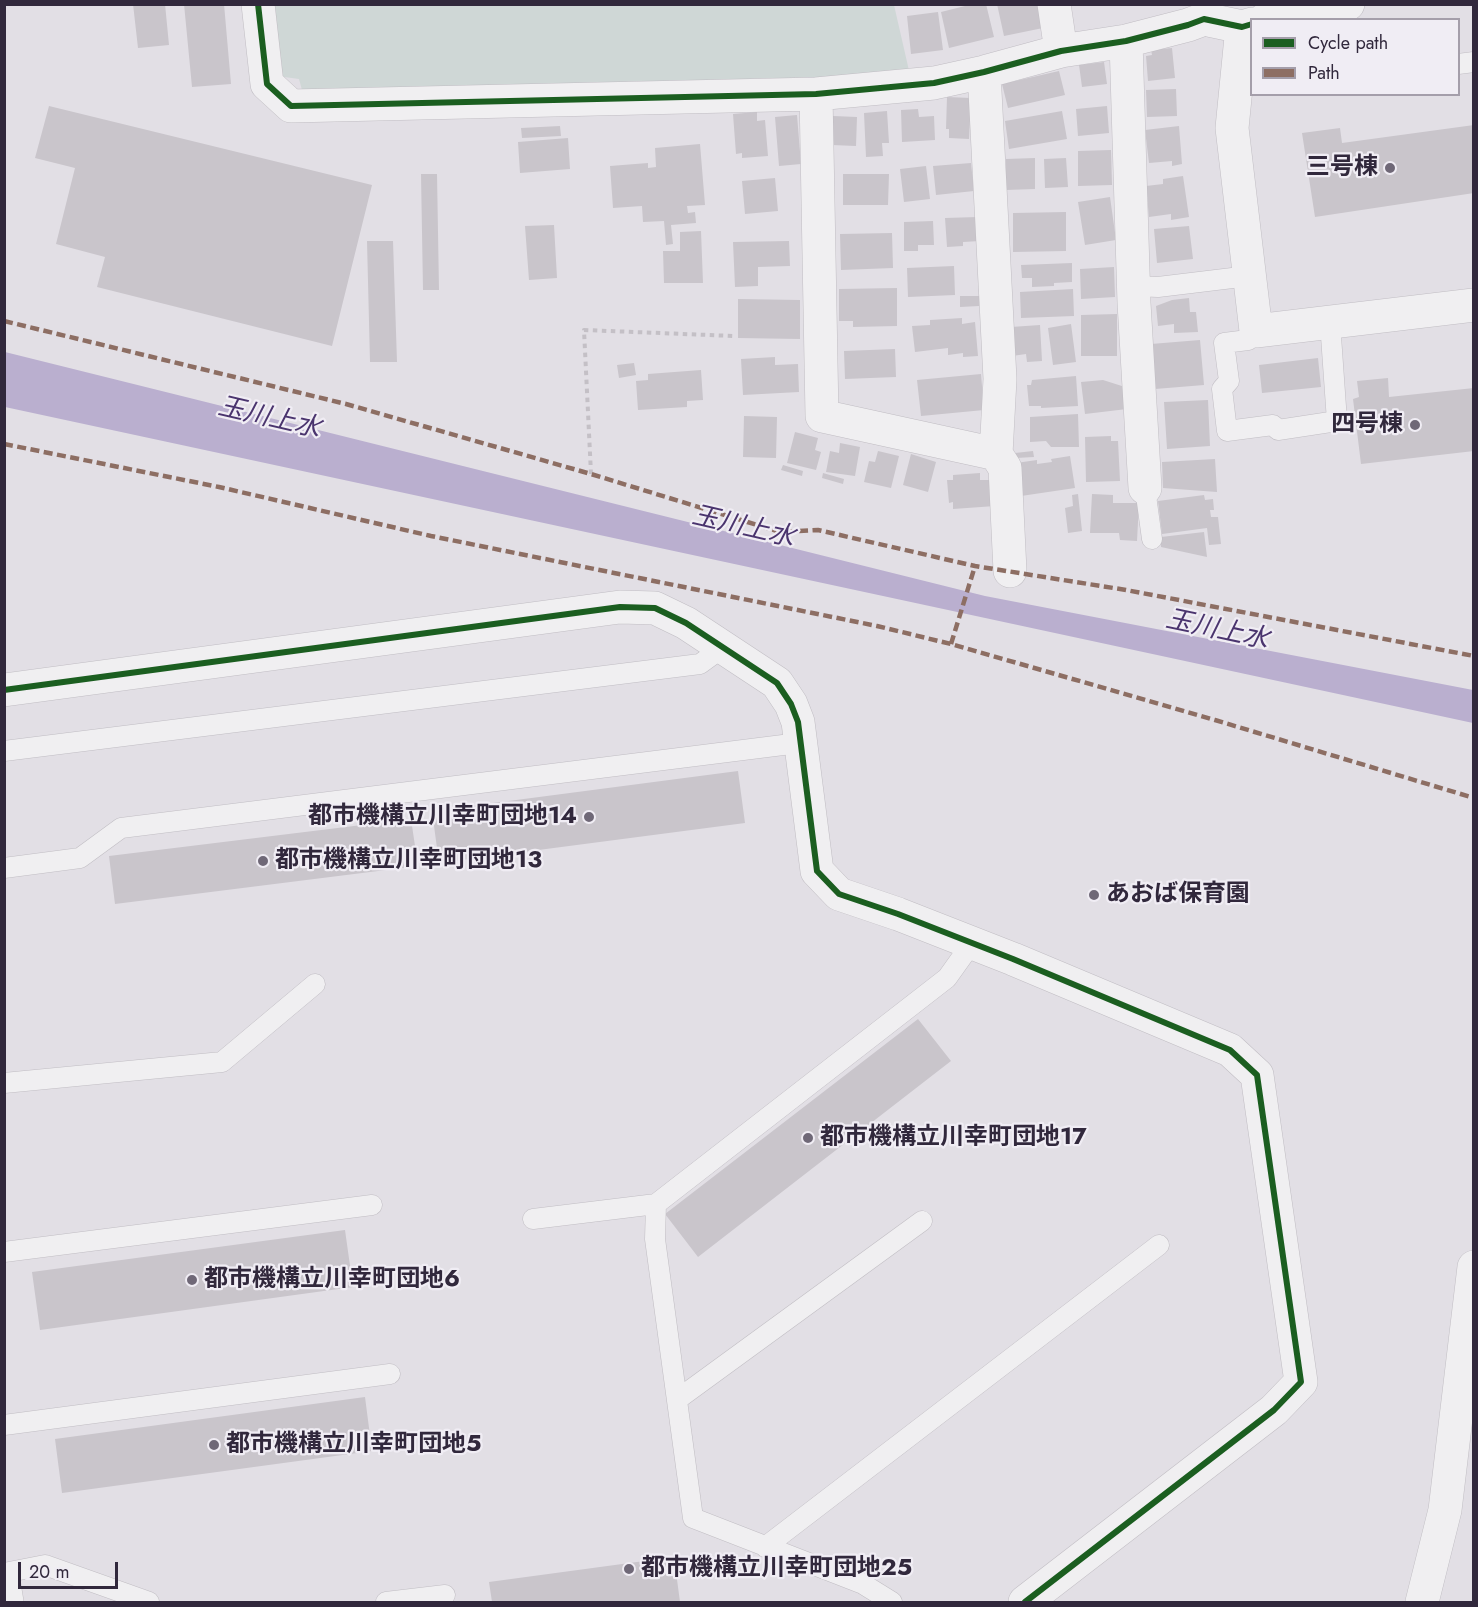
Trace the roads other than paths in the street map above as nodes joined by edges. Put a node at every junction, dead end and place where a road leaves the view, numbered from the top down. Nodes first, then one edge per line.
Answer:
1 (258, 4) edge
2 (1054, 4) edge
3 (1348, 4) edge
4 (1203, 12) edge
5 (1277, 18) edge
6 (1250, 23) edge
7 (1126, 41) junction
8 (1250, 44) edge
9 (1061, 51) junction
10 (984, 72) junction
11 (816, 94) junction
12 (1245, 96) edge
13 (1250, 276) junction
14 (1134, 286) junction
15 (1473, 305) edge
16 (1330, 322) junction
17 (1256, 329) junction
18 (996, 454) junction
19 (1145, 488) joint
20 (1152, 539) dead end
21 (1010, 571) dead end
22 (722, 648) junction
23 (4, 690) edge
24 (799, 743) junction
25 (4, 751) edge
26 (4, 868) edge
27 (972, 943) junction
28 (315, 984) dead end
29 (4, 1083) edge
30 (656, 1204) junction
31 (372, 1205) dead end
32 (533, 1219) dead end
33 (922, 1221) dead end
34 (1159, 1245) dead end
35 (4, 1252) edge
36 (1473, 1267) edge
37 (390, 1374) dead end
38 (678, 1399) junction
39 (4, 1425) edge
40 (765, 1547) junction
41 (4, 1573) edge
42 (4, 1584) edge
43 (444, 1595) dead end
44 (7, 1602) edge
45 (149, 1602) edge
46 (386, 1602) edge
47 (892, 1602) edge
48 (1025, 1602) edge
49 (1422, 1602) edge

1 - 11 street
2 - 9 street
3 - 5 street
4 - 6 street
4 - 7 street
7 - 9 street
7 - 14 street
8 - 12 street
9 - 10 street
10 - 11 street
10 - 18 street
11 - 18 street
12 - 13 street
13 - 14 lane
13 - 17 street
14 - 19 street
15 - 16 street
16 - 17 street
16 - 17 lane
18 - 21 street
19 - 20 lane
22 - 23 street
22 - 24 street
22 - 25 lane
24 - 26 lane
24 - 27 street
27 - 30 lane
27 - 48 street
28 - 29 lane
30 - 32 lane
30 - 38 lane
31 - 35 lane
33 - 38 lane
34 - 40 lane
36 - 49 street
37 - 39 lane
38 - 40 lane
40 - 47 lane
41 - 45 lane
42 - 44 street
43 - 46 lane

